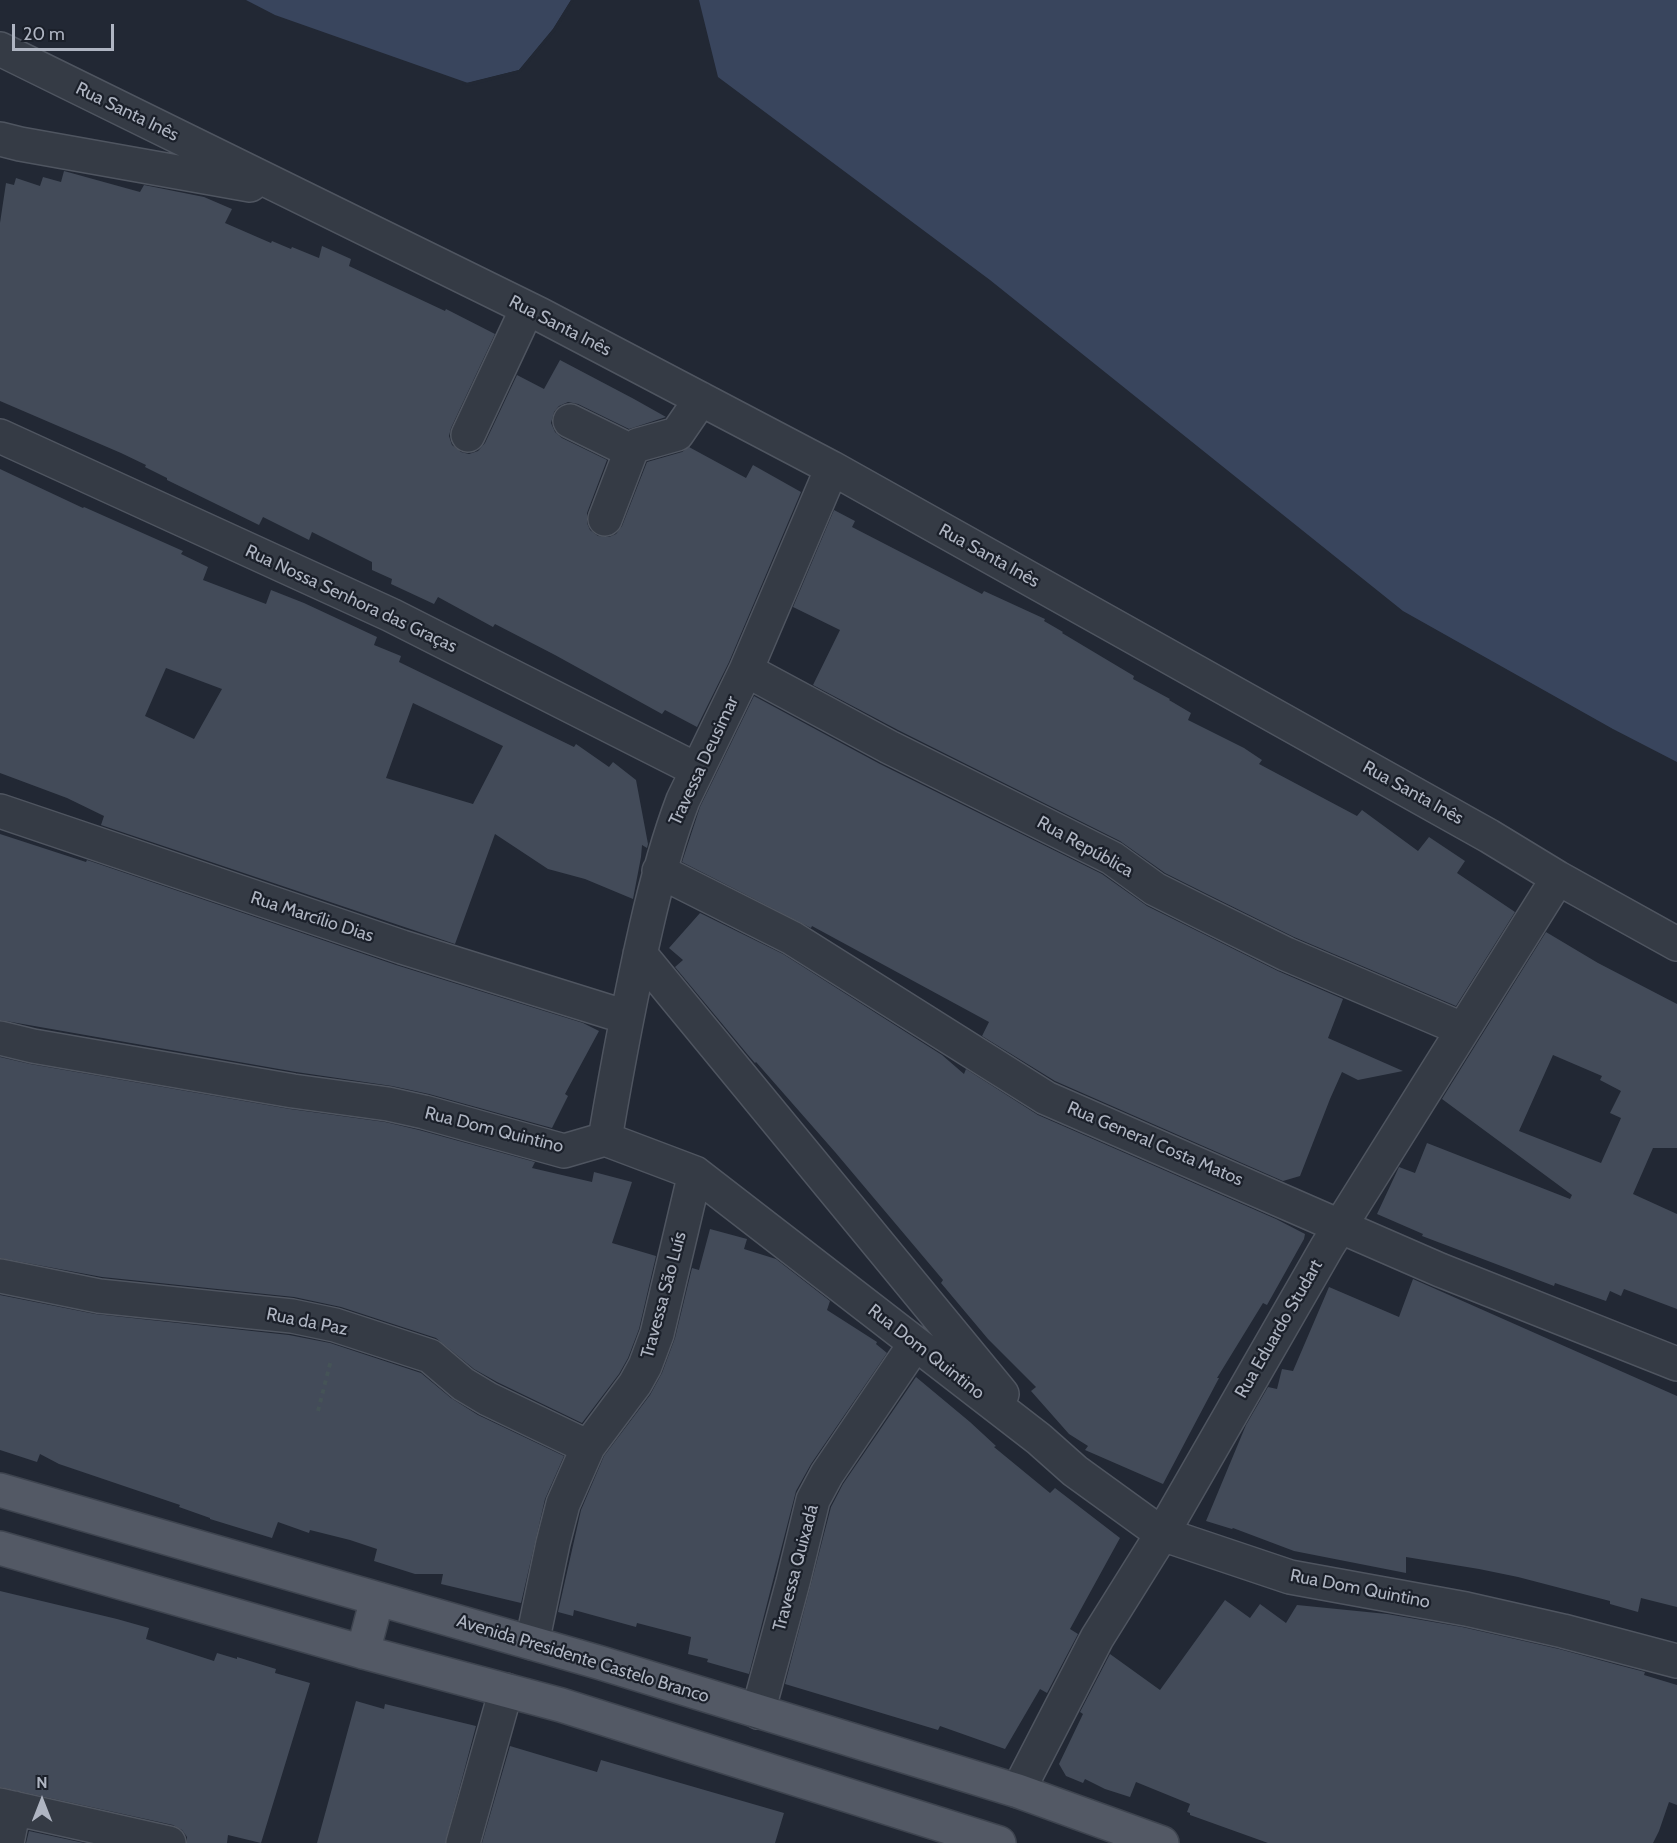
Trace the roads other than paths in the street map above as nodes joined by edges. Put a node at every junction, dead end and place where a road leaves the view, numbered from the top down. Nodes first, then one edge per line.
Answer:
1 (0, 49) edge
2 (0, 139) edge
3 (287, 192) junction
4 (527, 309) junction
5 (701, 399) junction
6 (570, 421) dead end
7 (468, 435) dead end
8 (0, 436) edge
9 (631, 451) junction
10 (832, 468) junction
11 (605, 519) dead end
12 (746, 670) junction
13 (697, 770) junction
14 (0, 811) edge
15 (659, 871) junction
16 (1558, 878) junction
17 (1677, 944) edge
18 (640, 954) junction
19 (626, 1017) junction
20 (1462, 1029) junction
21 (0, 1038) edge
22 (605, 1139) junction
23 (695, 1173) junction
24 (1340, 1225) junction
25 (0, 1276) edge
26 (915, 1344) junction
27 (1677, 1364) edge
28 (1039, 1439) junction
29 (588, 1447) junction
30 (0, 1490) edge
31 (1162, 1534) junction
32 (0, 1548) edge
33 (377, 1599) junction
34 (532, 1643) junction
35 (363, 1652) junction
36 (1677, 1661) edge
37 (506, 1690) junction
38 (758, 1712) junction
39 (1018, 1791) junction
40 (7, 1807) edge
41 (6, 1843) edge
42 (169, 1843) edge
43 (463, 1843) edge
44 (999, 1843) edge
45 (1162, 1843) edge

1 - 3 street, Rua Santa Inês
2 - 3 street, Rua Santa Inês
3 - 4 street, Rua Santa Inês
4 - 5 street, Rua Santa Inês
4 - 7 street
5 - 9 street
5 - 10 street, Rua Santa Inês
6 - 9 street
8 - 13 street, Rua Nossa Senhora das Graças
9 - 11 street
10 - 12 street, Travessa Deusimar
10 - 16 street, Rua Santa Inês
12 - 13 street, Travessa Deusimar
12 - 20 street, Rua República
13 - 15 street, Travessa Deusimar
14 - 19 street, Rua Marcílio Dias
15 - 18 street, Travessa Deusimar
15 - 24 street, Rua General Costa Matos
16 - 17 street, Rua Santa Inês
16 - 20 street, Rua Eduardo Studart
18 - 19 street, Travessa Deusimar
18 - 28 street, Rua Dom Quintino
19 - 22 street, Travessa Deusimar
20 - 24 street, Rua Eduardo Studart
21 - 22 street, Rua Dom Quintino
22 - 23 street, Rua Dom Quintino
23 - 26 street, Rua Dom Quintino
23 - 29 street, Travessa São Luís
24 - 27 street, Rua General Costa Matos
24 - 31 street, Rua Eduardo Studart
25 - 29 street, Rua da Paz
26 - 28 street, Rua Dom Quintino
26 - 38 street, Travessa Quixadá
28 - 31 street, Rua Dom Quintino
29 - 34 street, Travessa São Luís
30 - 33 main road, Avenida Presidente Castelo Branco
31 - 36 street, Rua Dom Quintino
31 - 39 street, Rua Eduardo Studart
32 - 35 main road
33 - 34 main road, Avenida Presidente Castelo Branco
33 - 35 main road
34 - 38 main road, Avenida Presidente Castelo Branco
35 - 37 main road
37 - 43 street
37 - 44 main road
38 - 39 main road, Avenida Presidente Castelo Branco
39 - 45 main road, Avenida Presidente Castelo Branco
40 - 41 street
40 - 42 street

